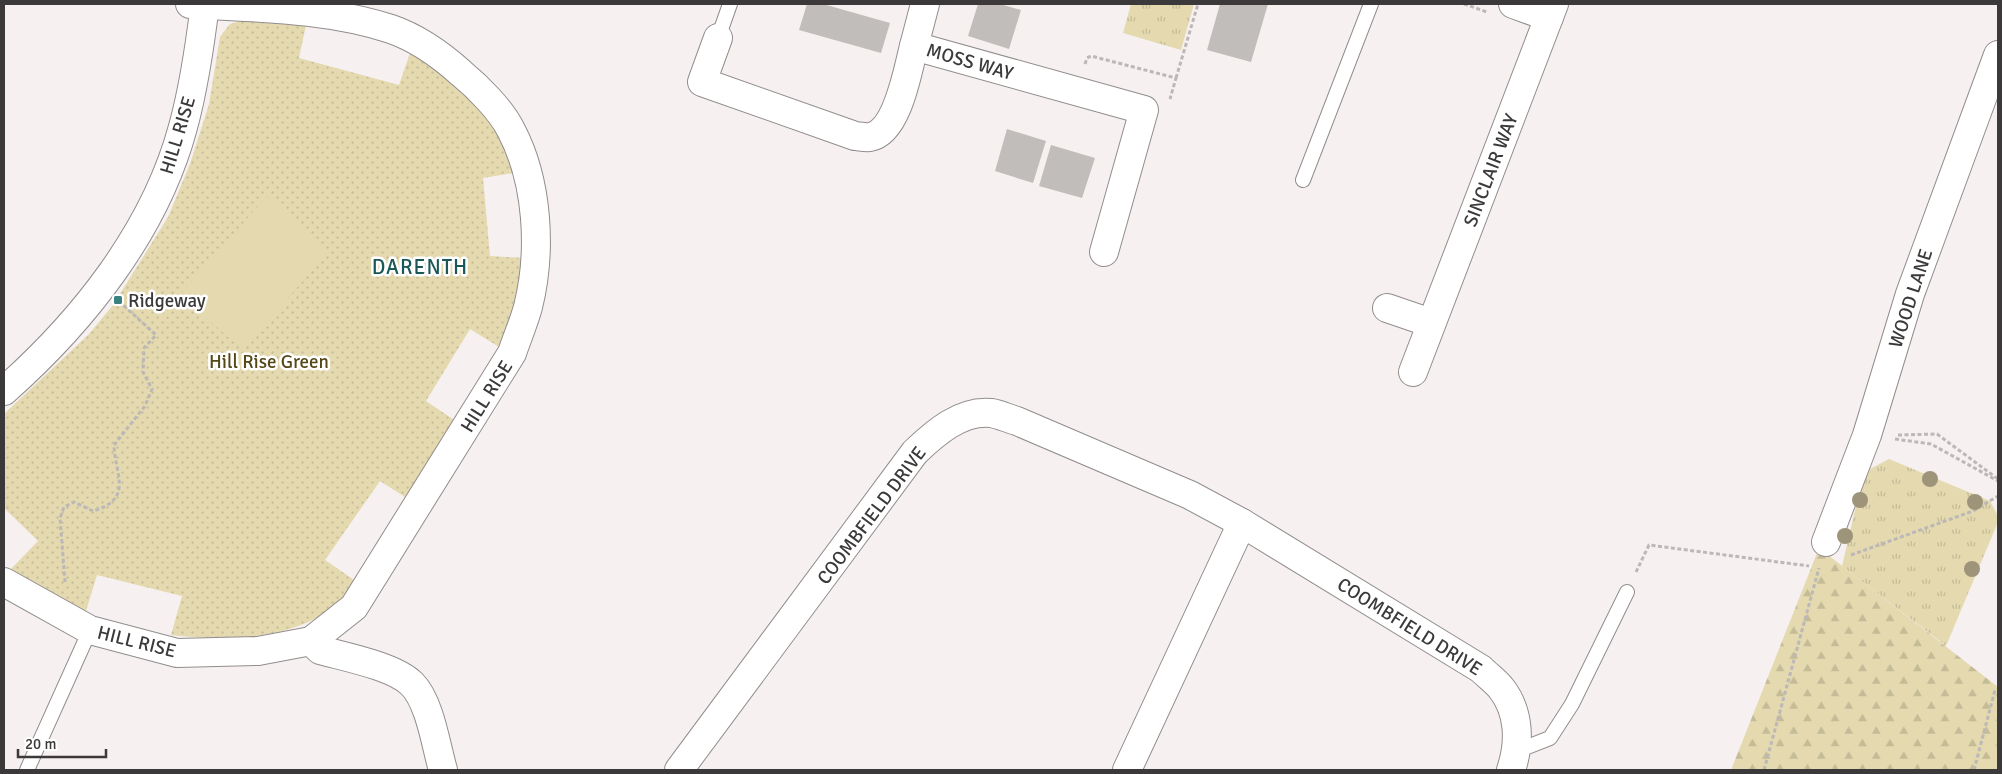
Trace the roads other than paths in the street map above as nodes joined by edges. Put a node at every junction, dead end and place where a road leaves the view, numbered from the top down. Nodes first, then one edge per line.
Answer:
1 (200, 4) edge
2 (730, 4) edge
3 (1371, 4) edge
4 (1513, 4) edge
5 (920, 5) edge
6 (1552, 10) edge
7 (718, 38) joint
8 (914, 46) junction
9 (1998, 55) edge
10 (1303, 180) dead end
11 (1104, 252) dead end
12 (1387, 308) dead end
13 (1431, 324) junction
14 (1413, 372) dead end
15 (4, 391) edge
16 (1242, 523) junction
17 (1830, 558) road end
18 (4, 582) edge
19 (1627, 592) road end
20 (90, 630) junction
21 (311, 641) junction
22 (1514, 761) edge
23 (27, 770) edge
24 (443, 770) edge
25 (679, 770) edge
26 (1127, 770) edge

1 - 15 street, HILL RISE
1 - 21 street, HILL RISE
2 - 7 lane
3 - 10 lane
4 - 6 street, SINCLAIR WAY
5 - 8 street
6 - 13 street, SINCLAIR WAY
7 - 8 street, MOSS WAY
8 - 11 street, MOSS WAY
9 - 17 street, WOOD LANE
12 - 13 street
13 - 14 street, SINCLAIR WAY
16 - 22 street, COOMBFIELD DRIVE
16 - 25 street, COOMBFIELD DRIVE
16 - 26 street
18 - 20 street, HILL RISE
19 - 22 lane
20 - 21 street, HILL RISE
20 - 23 lane
21 - 24 street

